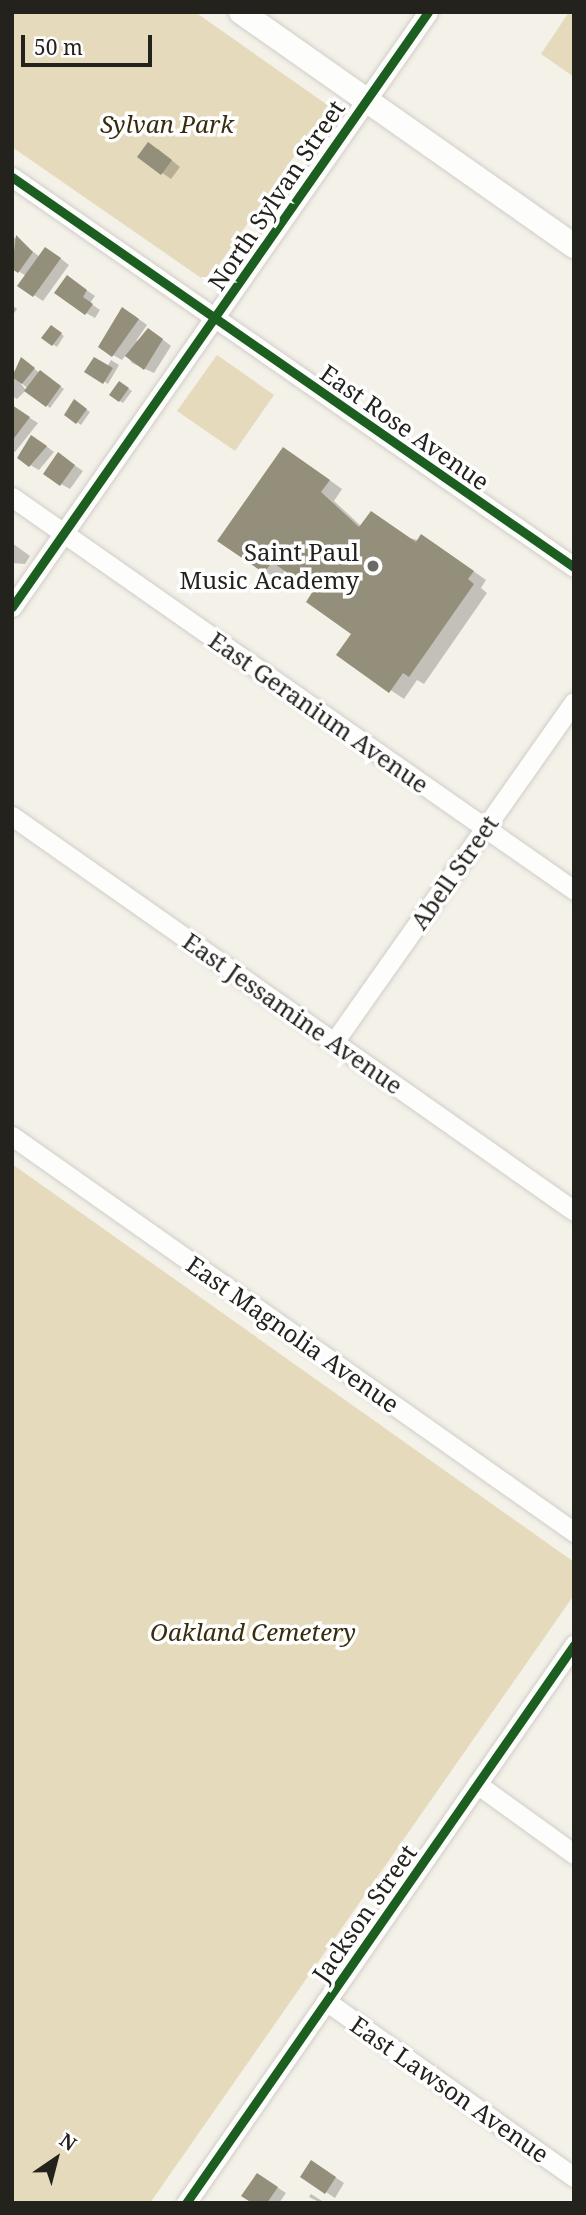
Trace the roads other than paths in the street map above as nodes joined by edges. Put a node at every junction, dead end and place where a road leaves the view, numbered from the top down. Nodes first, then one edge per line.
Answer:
1 (241, 12) edge
2 (428, 12) edge
3 (365, 99) junction
4 (12, 177) edge
5 (574, 246) edge
6 (215, 318) junction
7 (12, 497) edge
8 (64, 533) junction
9 (574, 567) edge
10 (12, 607) edge
11 (574, 702) edge
12 (12, 816) edge
13 (485, 829) junction
14 (574, 890) edge
15 (334, 1042) junction
16 (12, 1136) edge
17 (574, 1211) edge
18 (574, 1532) edge
19 (574, 1645) edge
20 (477, 1784) junction
21 (574, 1854) edge
22 (326, 2001) junction
23 (574, 2177) edge
24 (186, 2203) edge

1 - 3 main road
2 - 3 street, North Sylvan Street
3 - 5 main road
3 - 6 street, North Sylvan Street
4 - 6 street, East Rose Avenue
6 - 8 street, North Sylvan Street
6 - 9 street, East Rose Avenue
7 - 8 street, East Geranium Avenue
8 - 10 street, North Sylvan Street
8 - 13 street, East Geranium Avenue
11 - 13 street, Abell Street
12 - 15 street, East Jessamine Avenue
13 - 14 street, East Geranium Avenue
13 - 15 street, Abell Street
15 - 17 street, East Jessamine Avenue
16 - 18 street, East Magnolia Avenue
19 - 20 street, Jackson Street
20 - 21 street
20 - 22 street, Jackson Street
22 - 23 street, East Lawson Avenue
22 - 24 street, Jackson Street

